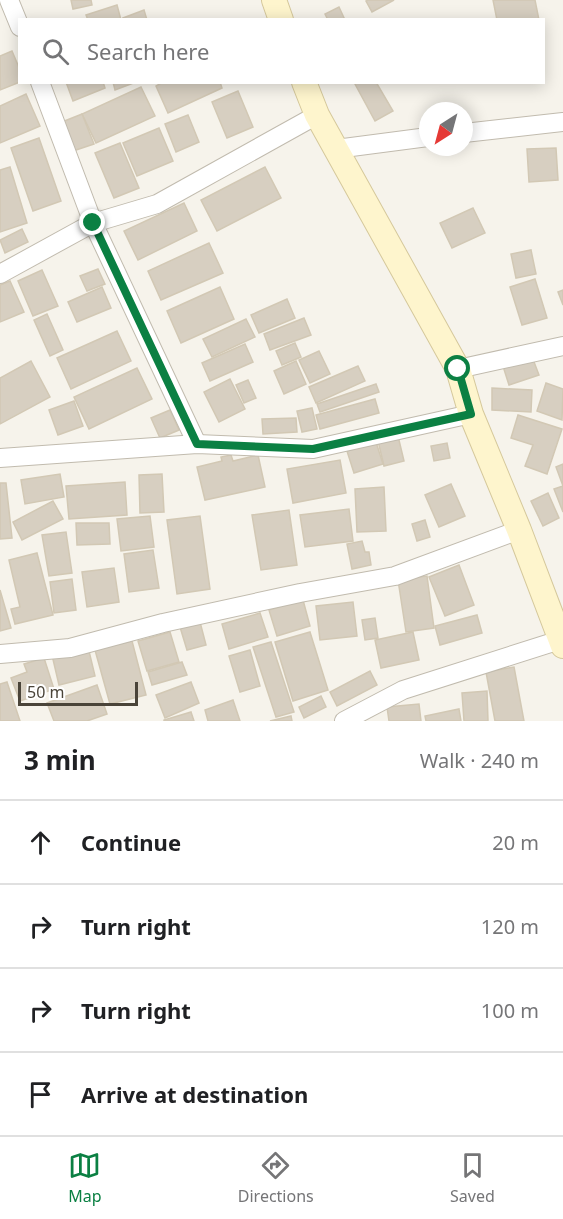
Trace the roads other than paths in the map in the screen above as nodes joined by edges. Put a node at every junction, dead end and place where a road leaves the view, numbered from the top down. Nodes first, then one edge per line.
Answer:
1 (9, 0) edge
2 (274, 0) edge
3 (280, 18) edge
4 (18, 22) edge
5 (41, 84) edge
6 (305, 84) edge
7 (316, 115) junction
8 (563, 122) edge
9 (473, 132) edge
10 (419, 138) edge
11 (336, 149) junction
12 (93, 223) junction
13 (0, 274) edge
14 (563, 346) edge
15 (458, 369) junction
16 (471, 414) junction
17 (197, 444) junction
18 (0, 458) edge
19 (519, 530) junction
20 (562, 641) edge
21 (0, 654) edge
22 (344, 721) edge

1 - 4 street
2 - 3 street
5 - 12 street
6 - 7 street
7 - 11 street
7 - 12 street
8 - 9 street
10 - 11 street
11 - 15 street
12 - 13 street
12 - 17 street
14 - 15 street
15 - 16 street
16 - 17 street
16 - 19 street
17 - 18 street
19 - 20 street
19 - 21 street
20 - 22 street

